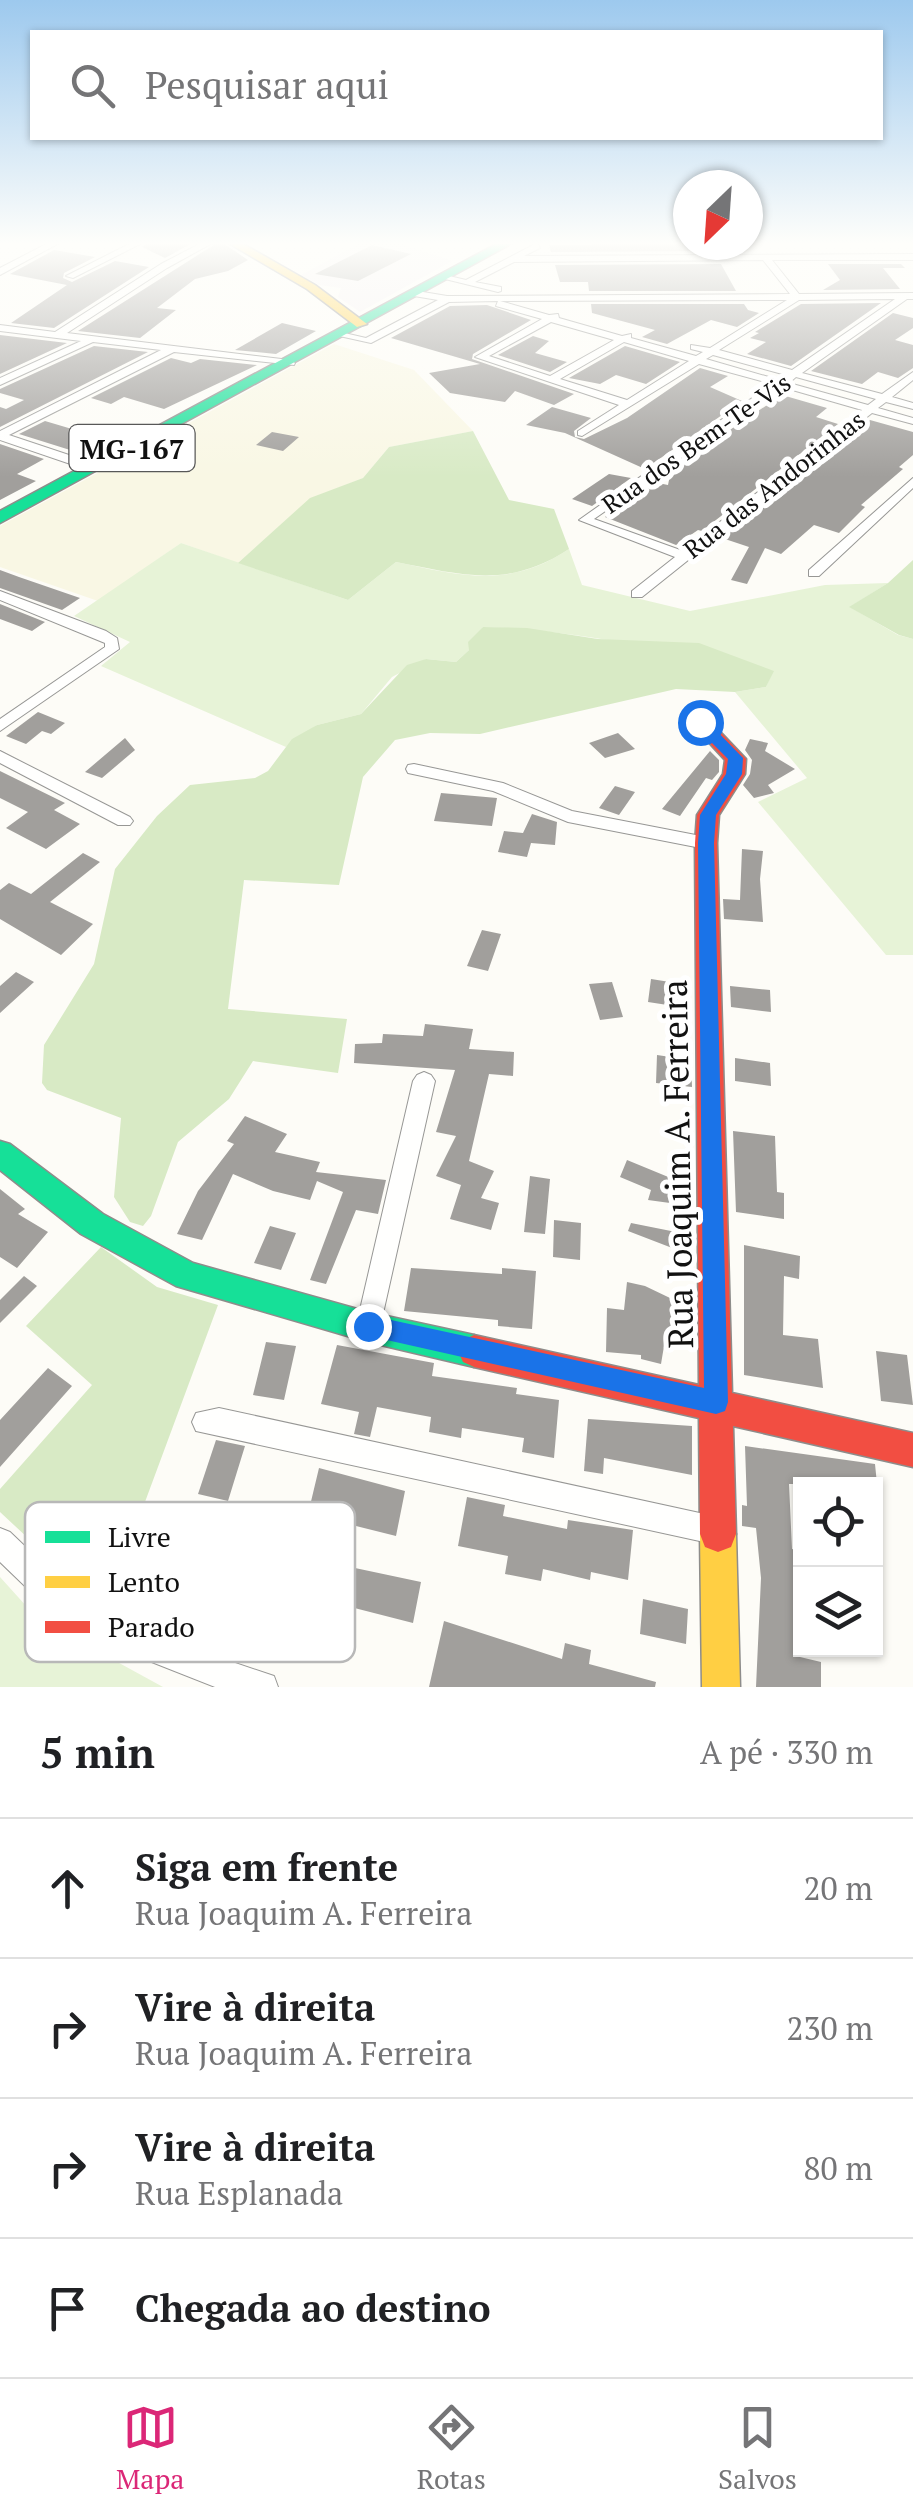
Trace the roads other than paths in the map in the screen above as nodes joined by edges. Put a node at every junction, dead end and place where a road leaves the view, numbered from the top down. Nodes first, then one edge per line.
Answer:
1 (81, 320) edge
2 (342, 320) edge
3 (368, 320) edge
4 (401, 320) edge
5 (549, 320) edge
6 (558, 320) edge
7 (598, 320) edge
8 (763, 320) edge
9 (869, 320) edge
10 (0, 328) edge
11 (351, 329) junction
12 (637, 331) junction
13 (57, 335) junction
14 (93, 339) junction
15 (622, 339) junction
16 (172, 348) junction
17 (714, 352) junction
18 (700, 360) junction
19 (290, 362) junction
20 (796, 374) junction
21 (913, 375) edge
22 (550, 380) junction
23 (0, 382) edge
24 (781, 384) junction
25 (883, 398) junction
26 (628, 404) junction
27 (913, 406) edge
28 (870, 408) junction
29 (913, 421) edge
30 (582, 433) dead end
31 (0, 435) edge
32 (95, 468) junction
33 (913, 482) edge
34 (0, 518) edge
35 (683, 556) junction
36 (814, 573) dead end
37 (0, 594) edge
38 (636, 594) dead end
39 (700, 722) dead end
40 (0, 726) edge
41 (0, 756) edge
42 (414, 769) dead end
43 (124, 821) dead end
44 (706, 843) junction
45 (424, 1081) dead end
46 (0, 1153) edge
47 (368, 1326) junction
48 (716, 1402) junction
49 (205, 1422) dead end
50 (913, 1450) edge
51 (718, 1531) junction
52 (0, 1542) edge
53 (25, 1566) edge
54 (188, 1662) edge
55 (262, 1687) edge
56 (721, 1687) edge

1 - 13 street
2 - 11 street
3 - 11 street, MG-167
4 - 11 street
5 - 22 street
6 - 15 street
7 - 12 street
8 - 17 street
9 - 20 street, Rua dos Bem-Te-Vis
10 - 13 street
11 - 19 street, MG-167
12 - 15 street
12 - 17 street
13 - 14 street
14 - 16 street
14 - 23 street
15 - 18 street
15 - 22 street
16 - 19 street
16 - 31 street
17 - 18 street
17 - 20 street
18 - 24 street
18 - 26 street
19 - 32 street, MG-167
20 - 24 street, Rua dos Bem-Te-Vis
20 - 25 street
21 - 25 street, Rua das Andorinhas
22 - 26 street
24 - 28 street
24 - 35 street, Rua dos Bem-Te-Vis
25 - 27 street
25 - 28 street, Rua das Andorinhas
26 - 30 street
28 - 29 street
28 - 35 street, Rua das Andorinhas
31 - 32 street
32 - 34 street, MG-167
33 - 36 street
35 - 38 street, Rua das Andorinhas
37 - 40 street
39 - 44 street, Rua Joaquim A. Ferreira
41 - 43 street
42 - 44 street
44 - 48 street, Rua Joaquim A. Ferreira
45 - 47 street
46 - 47 street
47 - 48 street
48 - 50 street
48 - 51 street, Rua Joaquim A. Ferreira
49 - 51 street
51 - 56 street, Rua Joaquim A. Ferreira
52 - 53 street
54 - 55 street

